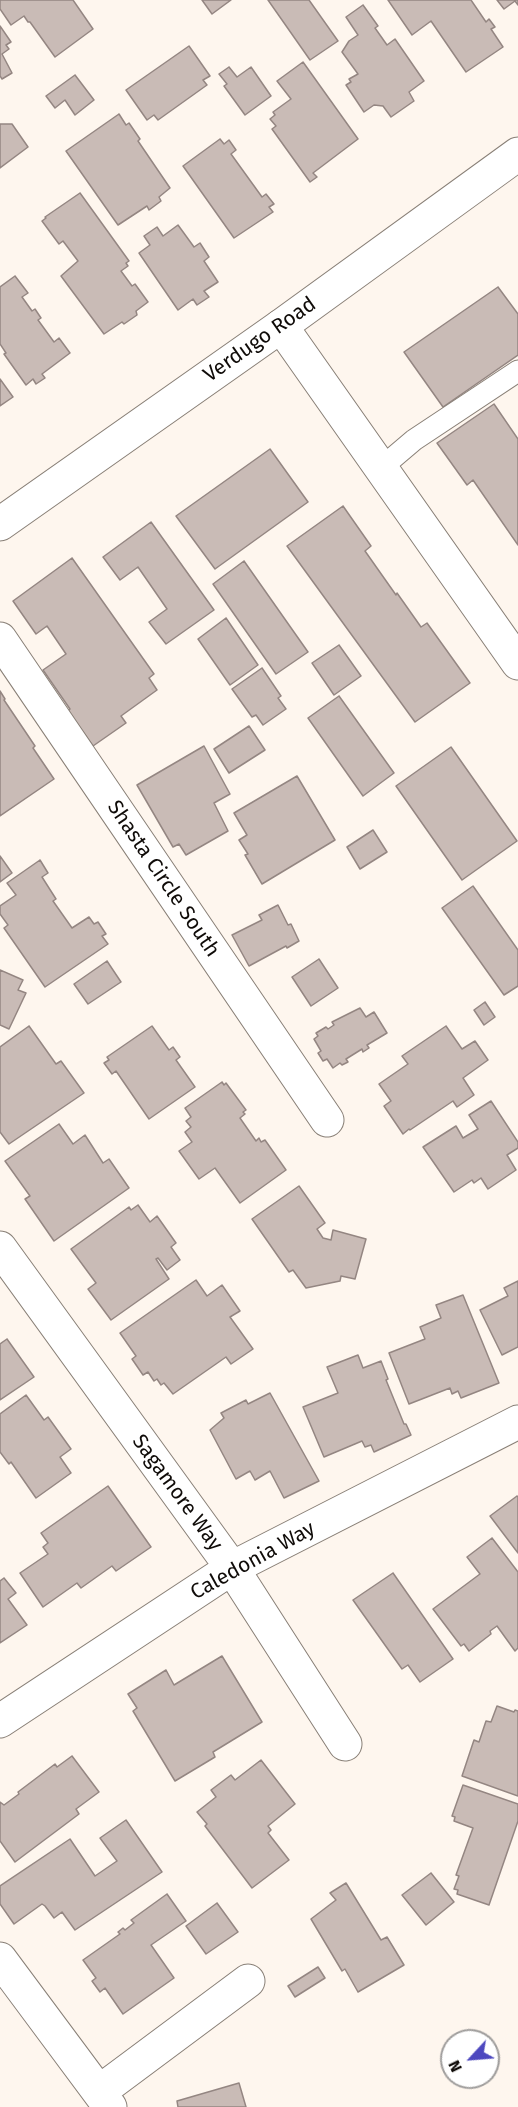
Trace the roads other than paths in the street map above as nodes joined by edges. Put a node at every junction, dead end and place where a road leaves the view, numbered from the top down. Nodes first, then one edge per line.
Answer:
1 (518, 154) edge
2 (281, 326) junction
3 (518, 371) edge
4 (381, 468) junction
5 (0, 524) edge
6 (0, 639) edge
7 (518, 663) edge
8 (327, 1120) dead end
9 (0, 1248) edge
10 (518, 1422) edge
11 (232, 1568) junction
12 (0, 1721) edge
13 (345, 1744) dead end
14 (0, 1959) edge
15 (248, 1981) dead end
16 (105, 2099) edge

1 - 2 street, Verdugo Road
2 - 4 street
2 - 5 street, Verdugo Road
3 - 4 lane
4 - 7 street
6 - 8 street, Shasta Circle South
9 - 11 street, Sagamore Way
10 - 11 street, Caledonia Way
11 - 12 street, Caledonia Way
11 - 13 street, Sagamore Way
14 - 16 street
15 - 16 street

